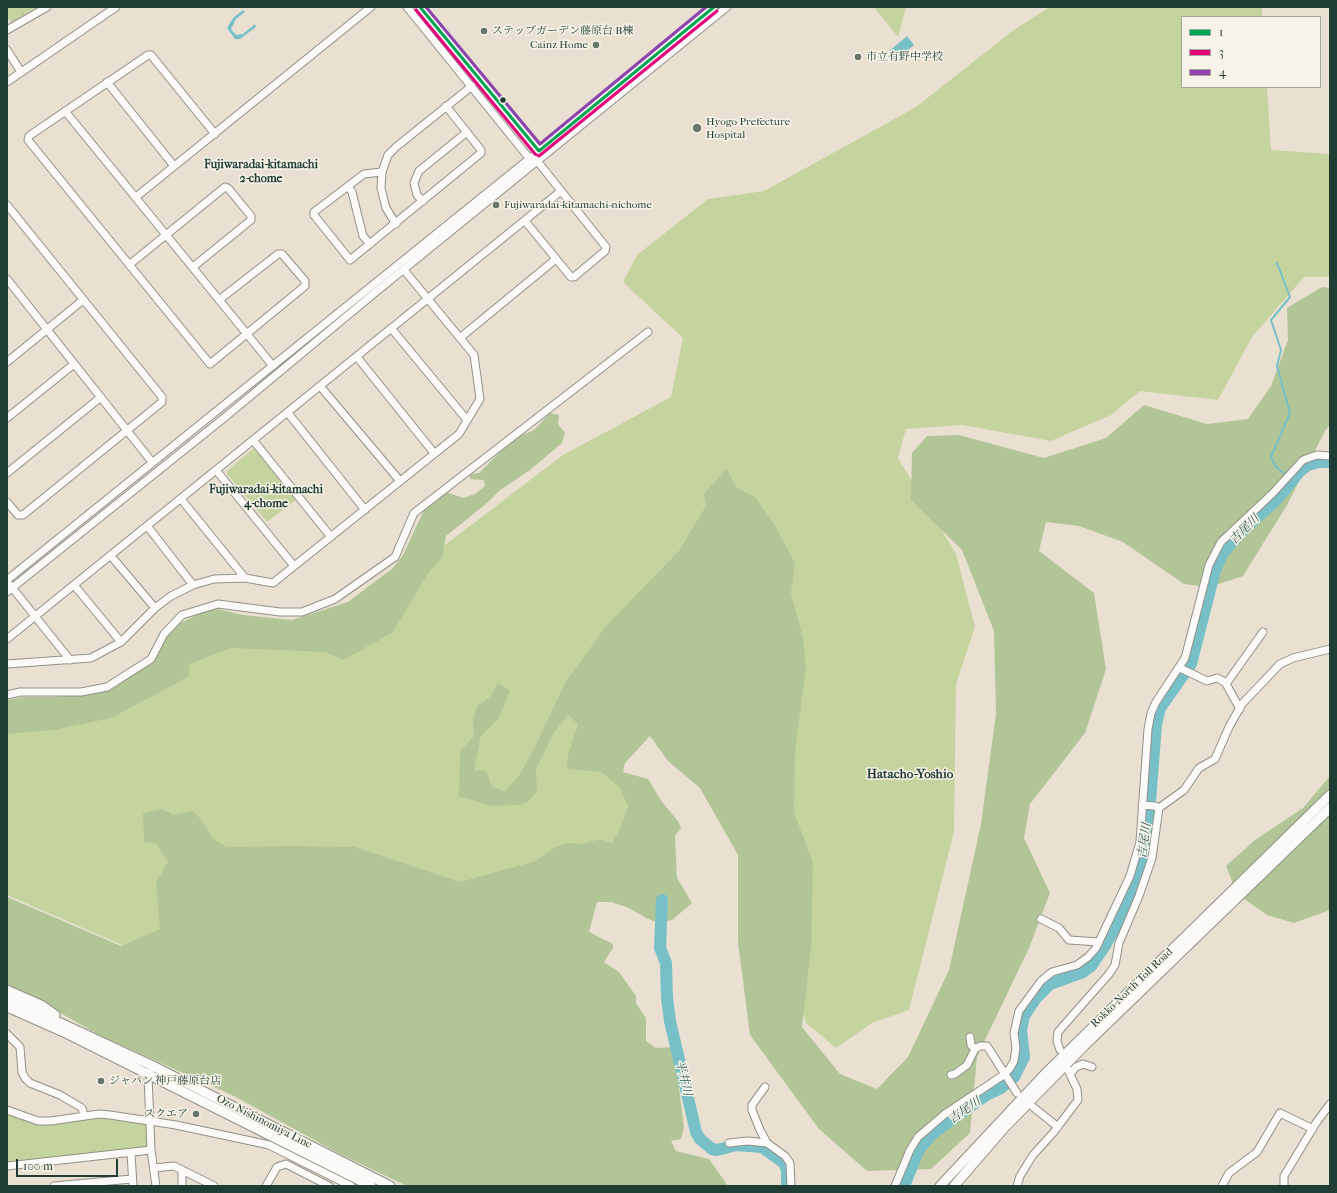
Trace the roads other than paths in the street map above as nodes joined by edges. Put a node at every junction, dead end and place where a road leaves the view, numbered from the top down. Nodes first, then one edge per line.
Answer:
1 (47, 7) edge
2 (116, 7) edge
3 (371, 7) edge
4 (407, 7) edge
5 (420, 7) edge
6 (714, 7) edge
7 (727, 7) edge
8 (7, 30) edge
9 (7, 50) edge
10 (21, 72) junction
11 (7, 82) edge
12 (107, 82) junction
13 (472, 86) junction
14 (446, 106) junction
15 (65, 111) junction
16 (467, 132) junction
17 (214, 134) junction
18 (539, 151) junction
19 (529, 158) junction
20 (538, 162) junction
21 (174, 166) junction
22 (382, 172) junction
23 (348, 186) junction
24 (561, 191) junction
25 (136, 197) junction
26 (423, 201) junction
27 (7, 205) edge
28 (524, 221) junction
29 (396, 224) junction
30 (166, 234) junction
31 (370, 244) junction
32 (556, 259) junction
33 (129, 265) junction
34 (193, 268) junction
35 (404, 270) junction
36 (7, 279) edge
37 (429, 299) junction
38 (83, 300) junction
39 (219, 300) junction
40 (391, 328) junction
41 (47, 329) junction
42 (648, 332) dead end
43 (247, 334) junction
44 (461, 337) junction
45 (357, 357) junction
46 (8, 358) edge
47 (74, 364) junction
48 (272, 366) junction
49 (320, 386) junction
50 (101, 397) junction
51 (288, 413) junction
52 (7, 418) edge
53 (467, 420) junction
54 (128, 431) junction
55 (253, 440) junction
56 (434, 454) junction
57 (1330, 456) edge
58 (152, 462) junction
59 (216, 470) junction
60 (7, 473) edge
61 (400, 481) junction
62 (181, 499) junction
63 (7, 502) edge
64 (365, 510) junction
65 (148, 527) junction
66 (331, 537) junction
67 (111, 556) junction
68 (294, 566) junction
69 (245, 578) junction
70 (8, 585) edge
71 (74, 585) junction
72 (193, 585) junction
73 (155, 608) junction
74 (36, 616) junction
75 (1263, 632) dead end
76 (7, 639) edge
77 (120, 642) junction
78 (1330, 649) edge
79 (70, 660) junction
80 (7, 664) edge
81 (1180, 668) junction
82 (1226, 684) junction
83 (7, 695) edge
84 (1240, 709) junction
85 (1330, 795) edge
86 (1144, 805) junction
87 (1157, 807) junction
88 (1330, 808) edge
89 (1041, 919) dead end
90 (1099, 942) junction
91 (7, 990) edge
92 (7, 998) edge
93 (7, 1007) edge
94 (7, 1012) edge
95 (68, 1030) junction
96 (7, 1034) edge
97 (970, 1037) dead end
98 (975, 1049) junction
99 (1060, 1050) dead end
100 (153, 1066) junction
101 (1092, 1067) dead end
102 (148, 1075) junction
103 (951, 1075) dead end
104 (1005, 1076) junction
105 (765, 1087) dead end
106 (1017, 1093) dead end
107 (1330, 1104) edge
108 (1033, 1107) dead end
109 (7, 1110) edge
110 (84, 1116) junction
111 (152, 1122) junction
112 (1058, 1127) junction
113 (1313, 1129) junction
114 (729, 1143) dead end
115 (767, 1143) junction
116 (151, 1150) junction
117 (131, 1153) junction
118 (7, 1166) edge
119 (154, 1168) junction
120 (182, 1170) junction
121 (133, 1182) edge
122 (54, 1186) edge
123 (156, 1186) edge
124 (182, 1186) edge
125 (214, 1186) edge
126 (266, 1186) edge
127 (329, 1186) edge
128 (351, 1186) edge
129 (371, 1186) edge
130 (390, 1186) edge
131 (791, 1186) edge
132 (894, 1186) edge
133 (940, 1186) edge
134 (954, 1186) edge
135 (1017, 1186) edge
136 (1222, 1186) edge
137 (1284, 1186) edge

1 - 8 street
2 - 10 street
3 - 17 street
4 - 13 street
5 - 18 street
6 - 18 street
7 - 20 street
9 - 10 street
10 - 11 street
12 - 15 street
12 - 17 street
12 - 21 street
13 - 14 street
13 - 19 street
14 - 16 street
14 - 22 street
15 - 25 street
15 - 33 street
16 - 26 street
16 - 26 street
17 - 21 street
18 - 19 street
18 - 20 street
19 - 20 street
19 - 48 street
20 - 24 street
20 - 35 street
21 - 25 street
22 - 23 street
22 - 29 street
23 - 31 street
23 - 31 street
24 - 28 street
24 - 32 street
25 - 30 street
26 - 29 street
27 - 38 street
28 - 32 street
28 - 37 street
29 - 31 street
30 - 33 street
30 - 34 street
30 - 34 street
32 - 44 street
33 - 43 street
34 - 39 street
35 - 37 street
35 - 70 street
36 - 41 street
37 - 40 street
37 - 44 street
38 - 41 street
38 - 54 street
39 - 43 street
39 - 43 street
40 - 45 street
40 - 53 street
41 - 46 street
41 - 47 street
42 - 83 street
43 - 48 street
44 - 53 street
45 - 49 street
45 - 56 street
47 - 50 street
47 - 52 street
48 - 58 street
49 - 51 street
49 - 61 street
50 - 54 street
50 - 60 street
51 - 55 street
51 - 64 street
53 - 56 street
54 - 58 street
54 - 63 street
55 - 59 street
55 - 66 street
56 - 61 street
57 - 81 street
58 - 70 street
59 - 62 street
59 - 68 street
61 - 64 street
62 - 65 street
62 - 69 street
64 - 66 street
65 - 67 street
65 - 72 street
66 - 68 street
67 - 71 street
67 - 73 street
68 - 69 street
69 - 72 street
70 - 74 street
71 - 74 street
71 - 77 street
72 - 73 street
73 - 77 street
74 - 76 street
74 - 79 street
75 - 82 street
77 - 79 street
78 - 84 street
79 - 80 street
81 - 82 street
81 - 86 street
82 - 84 street
84 - 87 street
85 - 133 main road, Rokko-North Toll Road
86 - 87 street
86 - 90 street
87 - 99 street
88 - 134 main road, Rokko-North Toll Road
89 - 90 street
90 - 104 street
91 - 95 main road
92 - 95 main road, Ozo Nishinomiya Line
93 - 95 main road, Ozo Nishinomiya Line
94 - 95 main road
95 - 100 main road, Ozo Nishinomiya Line
95 - 102 main road, Ozo Nishinomiya Line
96 - 110 street
97 - 98 street
98 - 103 street
98 - 104 street
100 - 102 street
100 - 130 main road, Ozo Nishinomiya Line
101 - 112 street
102 - 111 street
102 - 129 main road, Ozo Nishinomiya Line
104 - 106 street
104 - 132 street
105 - 115 street
107 - 113 street
108 - 112 street
109 - 110 street
110 - 111 street
111 - 116 street
111 - 128 street
112 - 135 street
113 - 136 street
113 - 137 street
114 - 115 street
115 - 131 street
116 - 117 street
116 - 119 street
117 - 118 street
117 - 121 street
119 - 120 street
119 - 123 street
120 - 124 street
120 - 125 street
121 - 122 street
126 - 127 street

